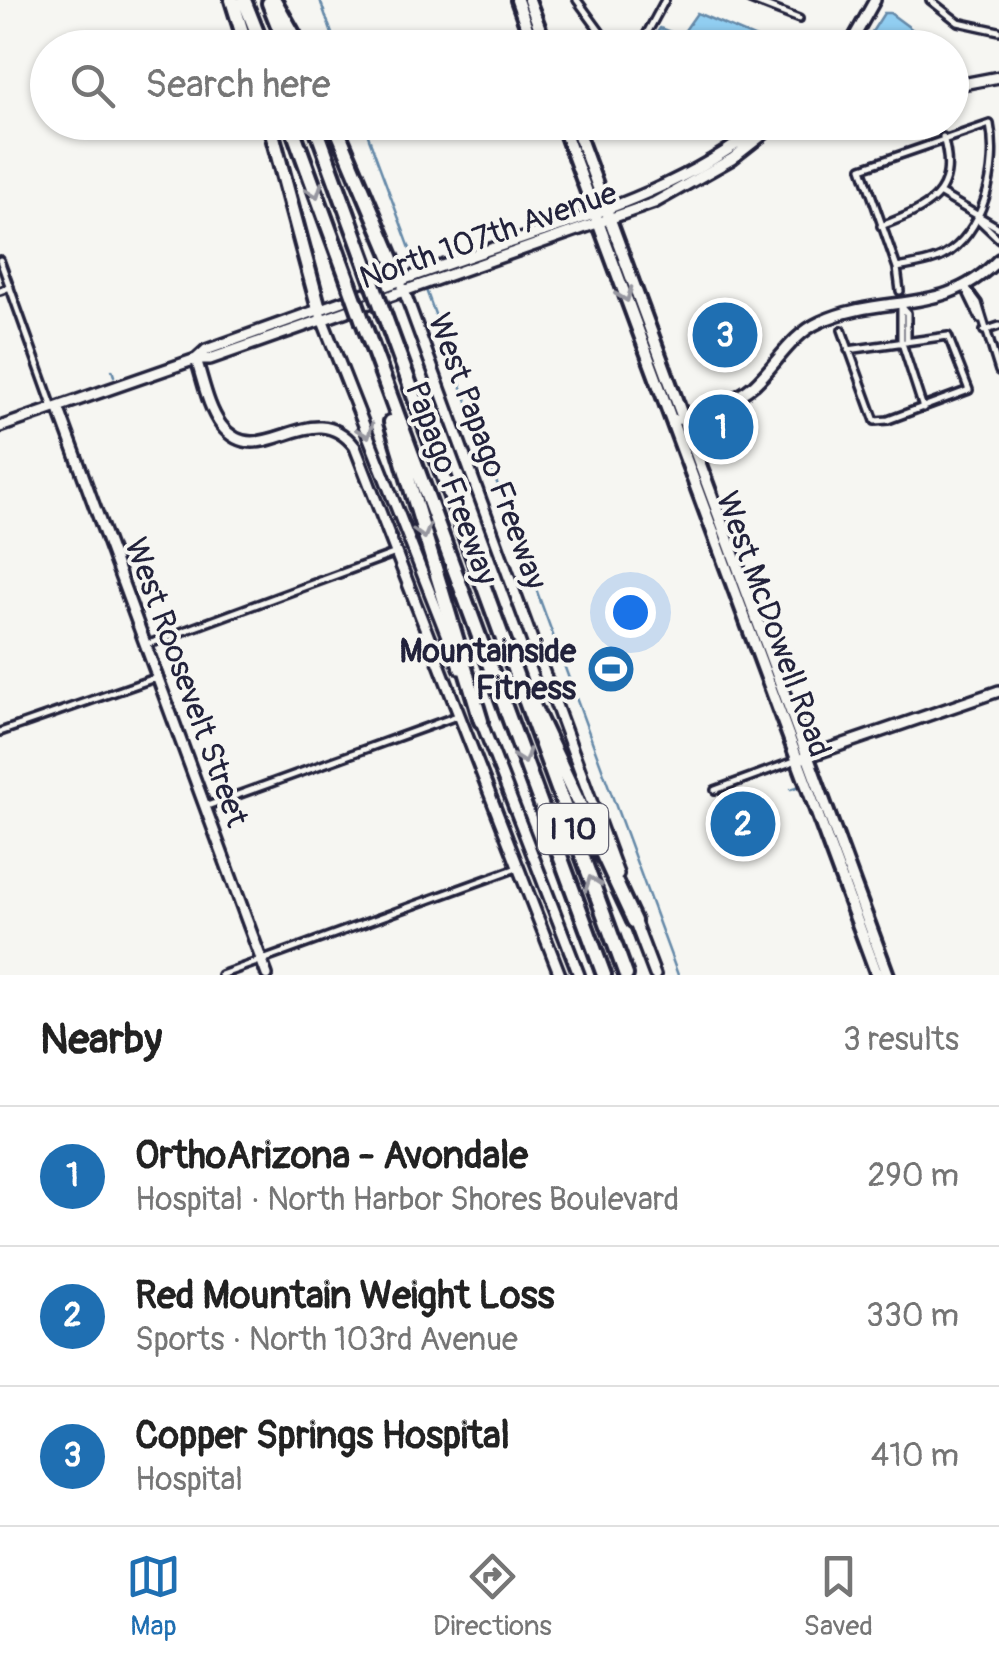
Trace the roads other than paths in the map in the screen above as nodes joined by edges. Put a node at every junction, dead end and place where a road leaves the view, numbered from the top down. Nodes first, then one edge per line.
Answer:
1 (232, 0) edge
2 (244, 0) edge
3 (271, 0) edge
4 (516, 0) edge
5 (529, 0) edge
6 (577, 0) edge
7 (665, 0) edge
8 (750, 0) edge
9 (875, 0) edge
10 (930, 0) edge
11 (799, 19) dead end
12 (242, 30) edge
13 (255, 30) edge
14 (281, 30) edge
15 (290, 30) edge
16 (527, 30) edge
17 (540, 30) edge
18 (599, 30) edge
19 (649, 30) edge
20 (855, 30) edge
21 (999, 31) edge
22 (999, 77) edge
23 (969, 83) edge
24 (969, 130) edge
25 (273, 140) edge
26 (296, 140) edge
27 (321, 140) edge
28 (342, 140) edge
29 (567, 140) edge
30 (581, 140) edge
31 (740, 140) edge
32 (757, 140) edge
33 (935, 140) edge
34 (944, 140) edge
35 (939, 193) junction
36 (609, 214) junction
37 (596, 219) junction
38 (980, 221) junction
39 (881, 226) junction
40 (998, 228) edge
41 (996, 237) edge
42 (507, 249) junction
43 (999, 259) edge
44 (0, 260) edge
45 (897, 268) junction
46 (433, 275) junction
47 (409, 284) junction
48 (966, 287) junction
49 (11, 290) junction
50 (900, 290) dead end
51 (0, 294) edge
52 (902, 306) junction
53 (321, 314) junction
54 (999, 326) edge
55 (908, 327) junction
56 (899, 328) junction
57 (842, 330) dead end
58 (984, 332) junction
59 (369, 337) junction
60 (905, 344) junction
61 (848, 350) junction
62 (196, 360) junction
63 (999, 371) edge
64 (55, 408) junction
65 (923, 408) junction
66 (678, 420) junction
67 (0, 427) edge
68 (396, 553) junction
69 (146, 645) junction
70 (158, 678) junction
71 (520, 684) junction
72 (999, 691) edge
73 (460, 715) junction
74 (481, 721) junction
75 (0, 732) edge
76 (802, 758) junction
77 (715, 790) dead end
78 (207, 806) junction
79 (838, 853) junction
80 (520, 867) junction
81 (578, 906) junction
82 (634, 921) junction
83 (262, 963) junction
84 (220, 975) edge
85 (267, 975) edge
86 (560, 975) edge
87 (579, 975) edge
88 (596, 975) edge
89 (604, 975) edge
90 (626, 975) edge
91 (656, 975) edge
92 (877, 975) edge
93 (888, 975) edge

1 - 12 highway
2 - 13 highway
3 - 14 highway
3 - 15 highway
4 - 16 main road
5 - 17 main road
6 - 18 street
7 - 19 street
8 - 11 street
9 - 20 main road
10 - 21 street
22 - 23 main road
24 - 38 street
25 - 53 highway
26 -> 59 highway, Papago Freeway / I 10, bridge
27 - 71 highway, Papago Freeway / I 10, bridge
28 - 47 highway
29 - 37 main road, West McDowell Road
30 - 36 main road, West McDowell Road
31 - 36 main road, North 107th Avenue
32 - 36 main road, North 107th Avenue
33 - 39 street
34 - 35 street
35 - 38 street
35 - 39 street
36 - 37 main road, North 107th Avenue
36 - 66 main road, West McDowell Road
37 - 42 main road, North 107th Avenue
37 - 42 main road, North 107th Avenue
37 -> 66 main road, West McDowell Road
38 - 40 street
38 - 41 street
38 - 45 street
39 - 45 street
40 - 41 street
42 - 46 main road, North 107th Avenue
42 - 46 main road, North 107th Avenue
43 - 48 main road
44 - 49 street, West Roosevelt Street
45 - 50 street
46 - 47 main road, North 107th Avenue
47 - 53 main road, North 107th Avenue
47 - 82 main road, West Papago Freeway
48 - 52 main road
48 - 58 street
49 - 51 street
49 - 64 street, West Roosevelt Street
52 - 55 street
52 - 56 street
52 - 66 main road
53 - 62 main road, North 107th Avenue
53 -> 74 main road
54 - 58 street
55 - 56 street
55 - 60 street
56 - 60 street
57 - 61 street
58 - 63 street
59 -> 74 highway
59 -> 81 highway, Papago Freeway / I 10
60 - 61 street
60 - 65 street
60 - 65 street
61 - 65 street
62 - 64 main road, North 107th Avenue
62 - 68 main road
64 - 67 main road, North 107th Avenue
64 - 69 main road, West Roosevelt Street
66 - 76 main road, West McDowell Road
68 - 69 street
68 - 73 main road
69 - 70 main road, West Roosevelt Street
70 - 75 street
70 - 78 main road, West Roosevelt Street
71 - 82 highway
90 -> 71 highway, Papago Freeway / I 10
72 - 76 main road
73 - 78 street
73 - 80 main road
74 - 87 main road
76 - 77 street
76 - 79 main road, West McDowell Road
76 - 79 main road, West McDowell Road
78 - 83 main road, West Roosevelt Street
79 - 92 main road, West McDowell Road
79 - 93 main road, West McDowell Road
80 - 83 street
80 - 86 main road
81 - 88 highway
81 - 89 highway, Papago Freeway / I 10
82 - 91 main road, West Papago Freeway
83 - 84 street
83 - 85 main road, West Roosevelt Street

